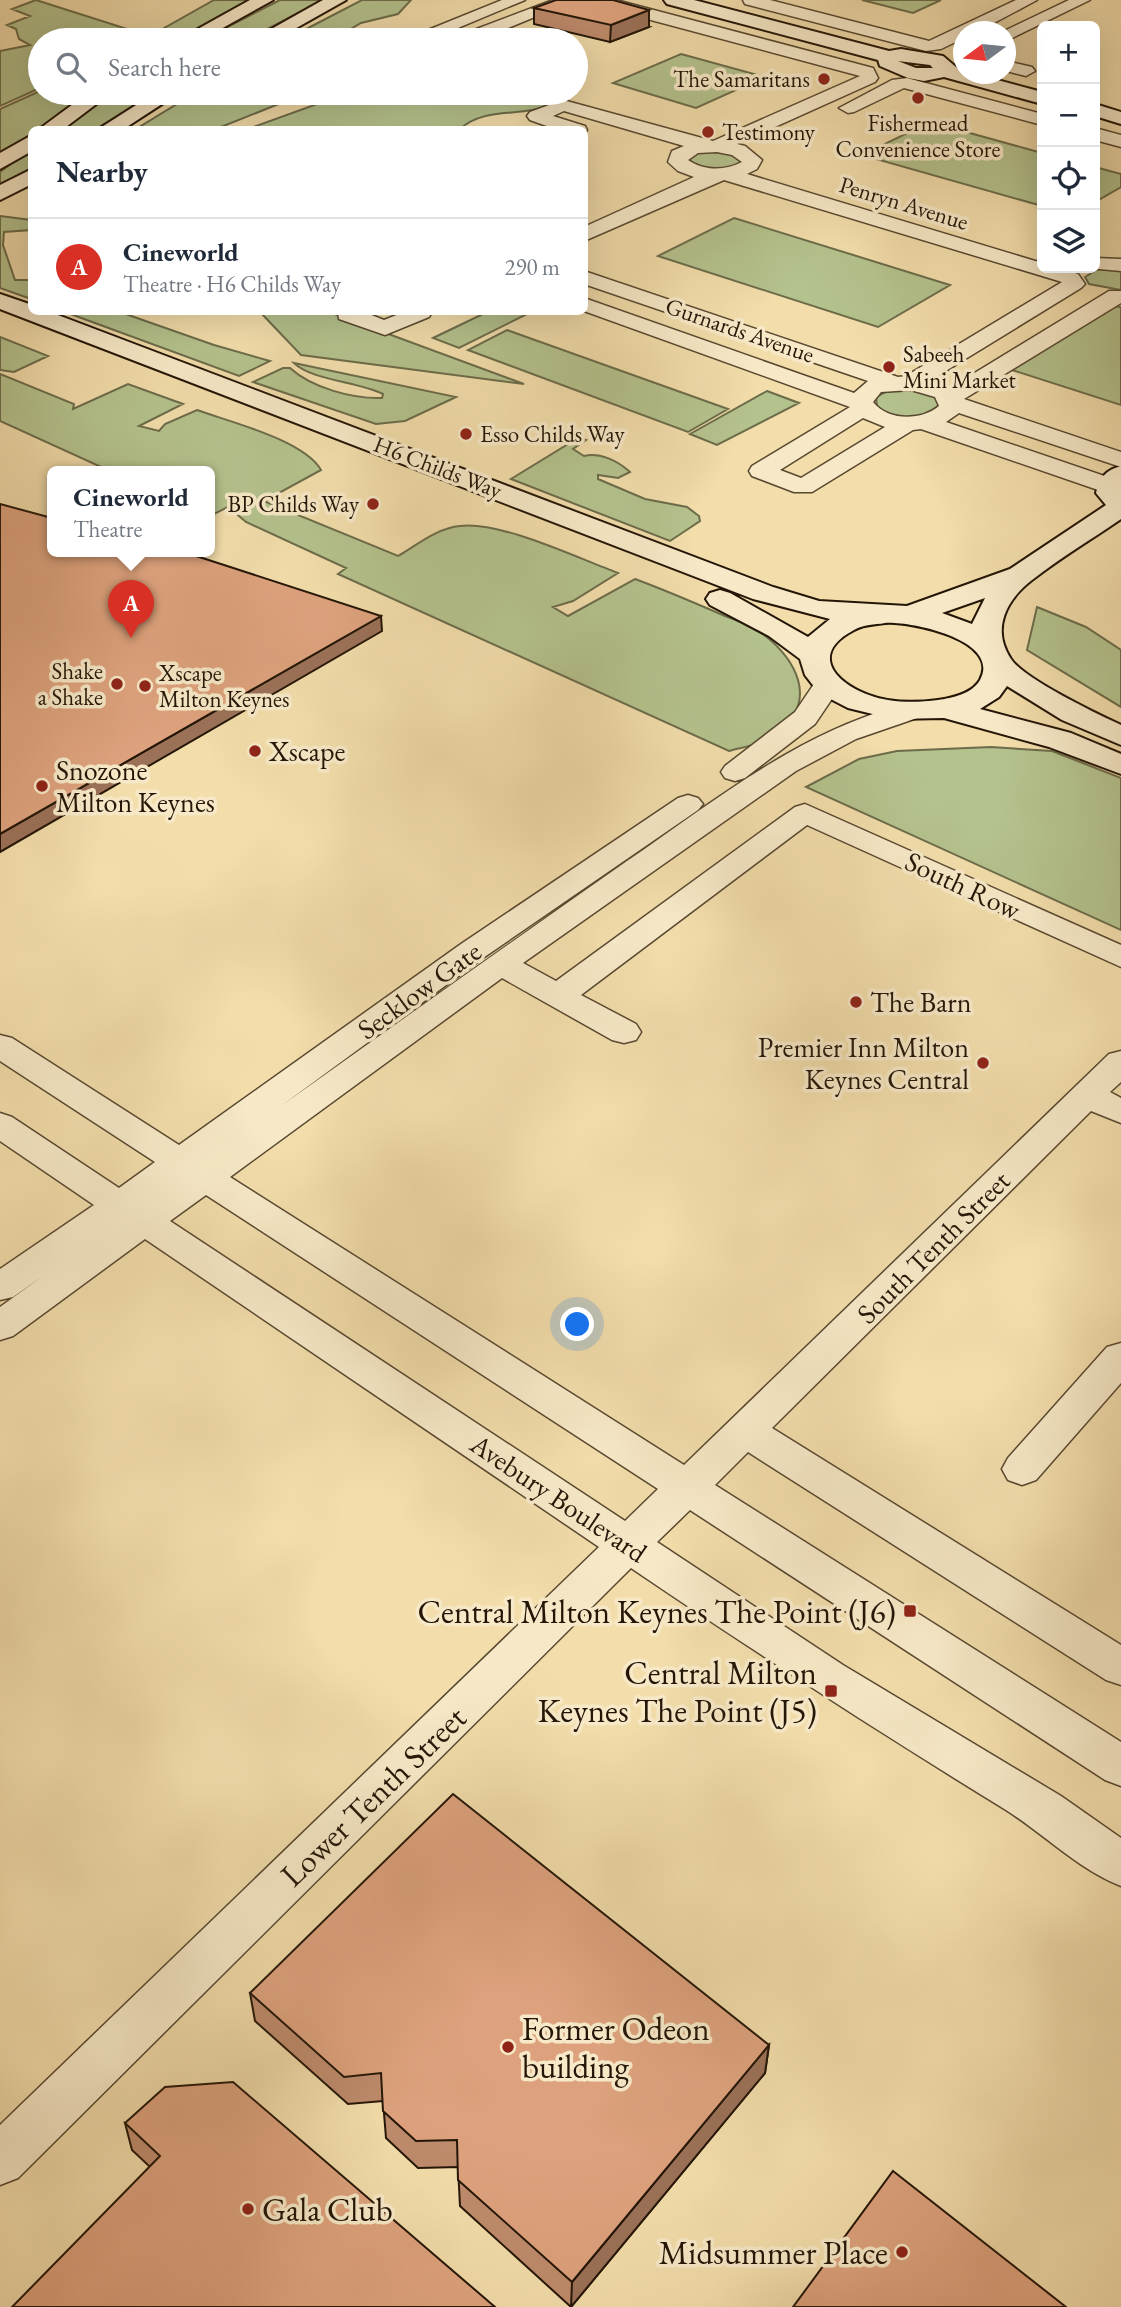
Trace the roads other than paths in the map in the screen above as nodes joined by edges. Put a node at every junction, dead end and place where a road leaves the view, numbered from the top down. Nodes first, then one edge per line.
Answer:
1 (264, 0) edge
2 (337, 0) edge
3 (513, 0) edge
4 (568, 0) edge
5 (597, 0) edge
6 (673, 0) edge
7 (751, 0) edge
8 (1029, 0) edge
9 (1082, 0) edge
10 (210, 28) edge
11 (284, 28) edge
12 (441, 28) edge
13 (495, 28) edge
14 (1016, 31) edge
15 (930, 46) junction
16 (953, 48) edge
17 (895, 59) junction
18 (953, 62) edge
19 (944, 68) junction
20 (1016, 68) edge
21 (1026, 71) dead end
22 (868, 75) junction
23 (909, 80) junction
24 (1037, 96) edge
25 (84, 105) edge
26 (149, 105) edge
27 (563, 105) edge
28 (563, 105) edge
29 (835, 115) dead end
30 (1037, 118) edge
31 (54, 126) edge
32 (114, 126) edge
33 (566, 126) edge
34 (1100, 135) edge
35 (1121, 141) edge
36 (28, 144) edge
37 (711, 146) junction
38 (771, 147) dead end
39 (655, 153) dead end
40 (751, 159) junction
41 (679, 162) junction
42 (0, 163) edge
43 (776, 167) dead end
44 (720, 174) junction
45 (656, 175) dead end
46 (28, 177) edge
47 (0, 194) edge
48 (588, 232) edge
49 (1075, 276) edge
50 (588, 278) edge
51 (1119, 296) edge
52 (0, 301) edge
53 (588, 305) edge
54 (28, 312) edge
55 (37, 315) edge
56 (350, 315) edge
57 (414, 315) edge
58 (0, 320) edge
59 (903, 383) junction
60 (950, 400) junction
61 (863, 405) junction
62 (915, 423) junction
63 (1121, 460) edge
64 (1118, 493) edge
65 (1020, 575) junction
66 (880, 615) junction
67 (910, 615) junction
68 (814, 656) junction
69 (996, 658) junction
70 (828, 684) junction
71 (946, 709) junction
72 (907, 712) junction
73 (1121, 736) edge
74 (1121, 765) edge
75 (1121, 957) edge
76 (500, 964) junction
77 (558, 996) junction
78 (624, 1032) dead end
79 (0, 1046) edge
80 (1121, 1062) edge
81 (1087, 1095) junction
82 (1121, 1112) edge
83 (0, 1125) edge
84 (193, 1168) junction
85 (133, 1213) junction
86 (0, 1287) edge
87 (0, 1326) edge
88 (1121, 1357) edge
89 (745, 1432) junction
90 (1023, 1469) dead end
91 (688, 1488) junction
92 (629, 1545) junction
93 (1121, 1667) edge
94 (1121, 1766) edge
95 (1121, 1865) edge
96 (0, 2160) edge

1 - 10 street
2 - 11 street
3 - 12 street
4 - 13 street
5 - 22 street
6 - 17 street
7 - 15 street
8 - 15 street
9 - 14 street
15 - 16 street
15 - 17 street
17 - 19 street
17 - 22 street
17 - 23 street
18 - 19 street
19 - 23 street
19 - 24 street
20 - 21 street
22 - 23 street
22 - 37 street
23 - 29 street
23 - 30 street
25 - 31 street
26 - 32 street
27 - 33 street
28 - 37 street
34 - 35 street
36 - 42 street
37 - 40 street
37 - 41 street
38 - 40 street
39 - 41 street
40 - 43 street
40 - 44 street
41 - 44 street, Penryn Avenue
41 - 45 street
44 - 48 street
44 - 49 street, Penryn Avenue
46 - 47 street
49 - 51 street, Penryn Avenue
49 - 59 street
50 - 59 street, Gurnards Avenue
51 - 60 street
52 - 54 street, H6 Childs Way
53 - 61 street, Gurnards Avenue
55 - 66 street, H6 Childs Way
56 - 57 street
58 - 68 street, H6 Childs Way
59 - 60 street, Gurnards Avenue
59 - 61 street
60 - 62 street
60 - 63 street
61 - 62 street, Gurnards Avenue
61 - 62 street
62 - 64 street
64 - 65 street
65 - 67 street
65 - 69 street
66 - 67 street
66 - 68 street
67 - 69 street
68 - 70 street
69 - 71 street
69 - 73 street
70 - 72 street
70 - 84 street, Secklow Gate
71 - 72 street
71 - 74 street
72 - 76 street, Secklow Gate
75 - 77 street, South Row
76 - 77 street
76 - 84 street, Secklow Gate
77 - 78 street
79 - 84 street
80 - 81 street, South Tenth Street
81 - 82 street
81 - 89 street, South Tenth Street
83 - 85 street, Avebury Boulevard
84 - 85 street, Secklow Gate
84 - 91 street
85 - 86 street, Secklow Gate
85 - 87 street, Secklow Gate
85 - 92 street, Avebury Boulevard
88 - 90 street
89 - 91 street, Lower Tenth Street
89 - 93 street
91 - 92 street, Lower Tenth Street
91 - 94 street
92 - 95 street, Avebury Boulevard
92 - 96 street, Lower Tenth Street

